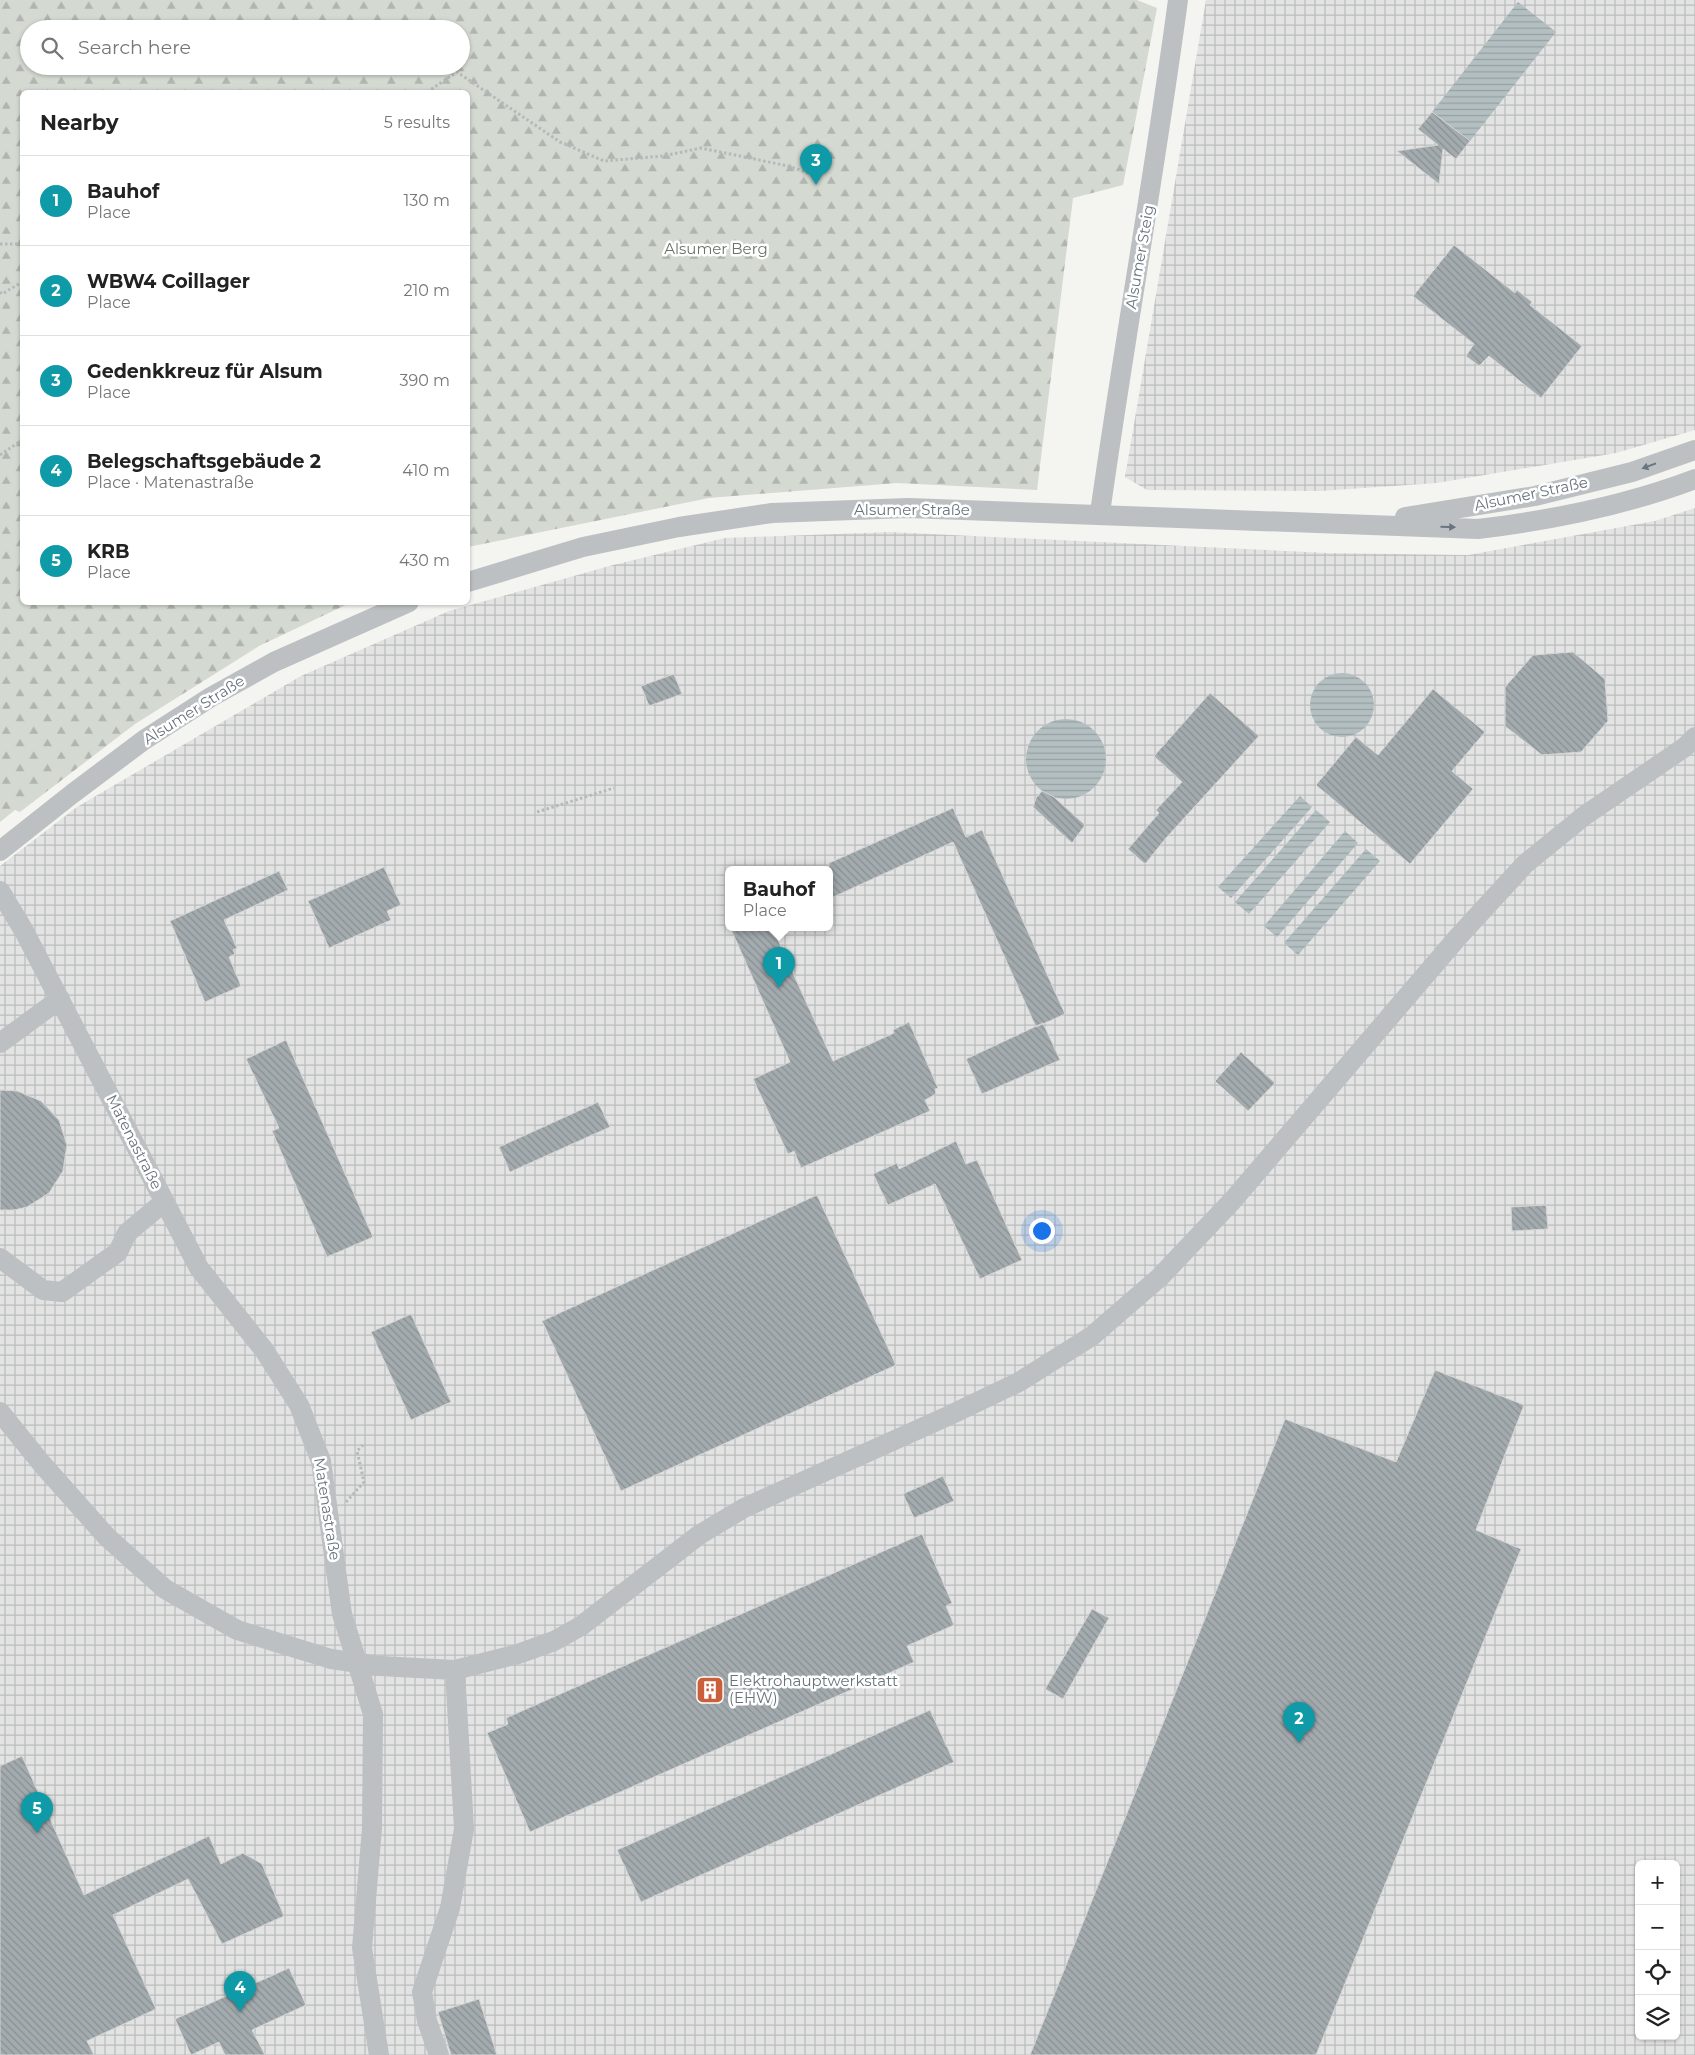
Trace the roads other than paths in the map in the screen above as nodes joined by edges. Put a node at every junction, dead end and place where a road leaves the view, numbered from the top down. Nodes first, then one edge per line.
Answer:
1 (1178, 0) edge
2 (1695, 450) edge
3 (1695, 479) edge
4 (1100, 513) junction
5 (1364, 524) junction
6 (470, 581) edge
7 (402, 605) edge
8 (1695, 737) edge
9 (0, 851) edge
10 (0, 891) edge
11 (60, 999) junction
12 (0, 1043) edge
13 (164, 1202) junction
14 (0, 1258) edge
15 (0, 1412) edge
16 (455, 1670) junction
17 (379, 2055) edge
18 (439, 2055) edge

1 - 4 street, Alsumer Steig
2 -> 5 street, Alsumer Straße
5 -> 3 street, Alsumer Straße
4 - 5 street, Alsumer Straße
4 - 6 street, Alsumer Straße
7 - 9 street, Alsumer Straße
8 - 16 street
10 - 11 street, Matenastraße
11 - 12 street
11 - 13 street, Matenastraße
13 - 14 street
13 - 17 street, Matenastraße
15 - 16 street, bridge
16 - 18 street

